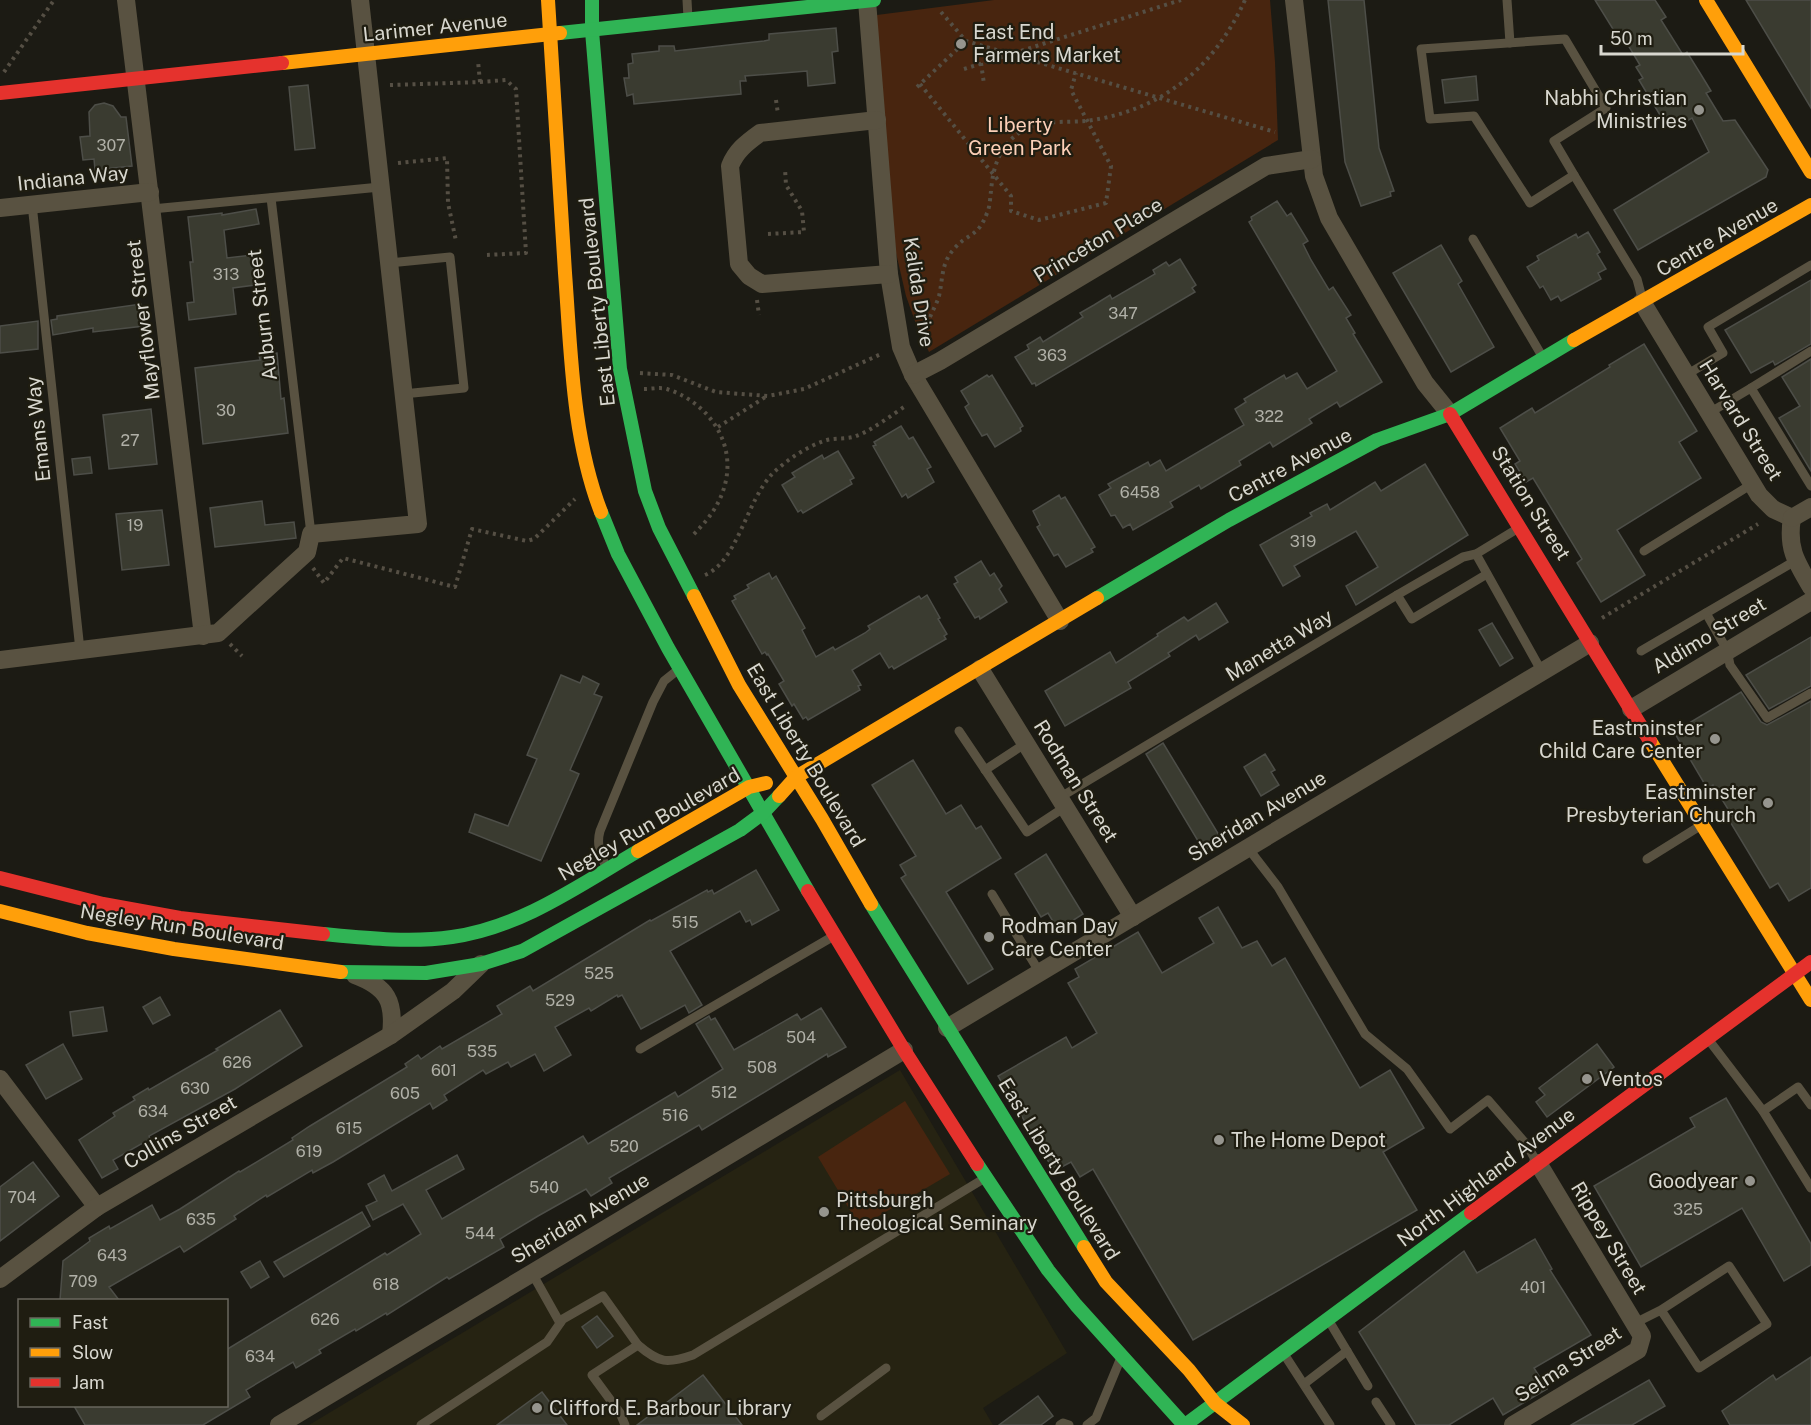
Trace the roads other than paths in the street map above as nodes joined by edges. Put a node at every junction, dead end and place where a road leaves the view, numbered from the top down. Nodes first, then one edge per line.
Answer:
1 (126, 0) edge
2 (360, 0) edge
3 (548, 0) edge
4 (592, 0) edge
5 (687, 0) edge
6 (874, 0) edge
7 (1294, 0) edge
8 (1507, 0) edge
9 (1706, 0) edge
10 (867, 1) edge
11 (795, 4) edge
12 (689, 20) junction
13 (592, 31) junction
14 (551, 34) junction
15 (1510, 43) junction
16 (366, 54) junction
17 (135, 79) junction
18 (0, 93) edge
19 (878, 120) junction
20 (1312, 159) junction
21 (1811, 172) edge
22 (1574, 175) junction
23 (380, 187) junction
24 (271, 198) junction
25 (151, 201) junction
26 (32, 204) junction
27 (1811, 205) edge
28 (0, 208) edge
29 (1473, 239) dead end
30 (388, 263) junction
31 (1811, 265) edge
32 (889, 274) junction
33 (1642, 302) junction
34 (1811, 351) edge
35 (1543, 358) junction
36 (913, 375) junction
37 (1686, 375) junction
38 (1751, 388) junction
39 (403, 394) junction
40 (1450, 414) junction
41 (1710, 414) junction
42 (1752, 484) junction
43 (1811, 486) edge
44 (1811, 507) edge
45 (1792, 518) junction
46 (1520, 528) junction
47 (311, 534) junction
48 (1644, 551) dead end
49 (1476, 554) junction
50 (1795, 561) junction
51 (1487, 574) junction
52 (1811, 587) edge
53 (1397, 595) junction
54 (1811, 601) edge
55 (1706, 613) junction
56 (1060, 621) junction
57 (203, 636) junction
58 (1590, 643) junction
59 (80, 650) junction
60 (1727, 650) junction
61 (1641, 651) dead end
62 (0, 660) edge
63 (679, 668) junction
64 (980, 669) junction
65 (1542, 672) junction
66 (1811, 693) edge
67 (1631, 709) junction
68 (959, 731) dead end
69 (1026, 743) junction
70 (985, 770) junction
71 (796, 777) junction
72 (749, 787) junction
73 (1062, 802) junction
74 (763, 813) junction
75 (1702, 825) junction
76 (1248, 848) junction
77 (1647, 859) dead end
78 (607, 870) junction
79 (0, 878) edge
80 (992, 894) dead end
81 (0, 911) edge
82 (1132, 917) junction
83 (834, 936) junction
84 (1811, 962) edge
85 (481, 964) junction
86 (350, 973) junction
87 (1040, 973) junction
88 (1793, 974) junction
89 (1811, 1000) edge
90 (947, 1028) junction
91 (391, 1035) junction
92 (1707, 1038) junction
93 (640, 1049) dead end
94 (904, 1050) junction
95 (0, 1079) edge
96 (1811, 1105) edge
97 (1762, 1111) junction
98 (1538, 1163) junction
99 (986, 1178) junction
100 (1811, 1188) edge
101 (97, 1207) junction
102 (532, 1273) junction
103 (0, 1279) edge
104 (1661, 1310) junction
105 (1328, 1319) junction
106 (560, 1323) junction
107 (1639, 1330) junction
108 (638, 1345) junction
109 (1347, 1351) junction
110 (1283, 1352) junction
111 (1122, 1355) junction
112 (886, 1368) dead end
113 (1304, 1384) junction
114 (1368, 1386) dead end
115 (1376, 1402) dead end
116 (1215, 1403) junction
117 (821, 1416) dead end
118 (279, 1425) edge
119 (421, 1425) edge
120 (625, 1425) edge
121 (1060, 1425) edge
122 (1069, 1425) edge
123 (1087, 1425) edge
124 (1185, 1425) edge
125 (1243, 1425) edge
126 (1330, 1425) edge
127 (1391, 1425) edge
128 (1513, 1425) edge

1 - 17 street, Mayflower Street
2 - 16 street
3 - 14 main road, East Liberty Boulevard
4 - 13 main road, East Liberty Boulevard
5 - 12 lane
6 - 10 main road, Larimer Avenue
7 - 20 street, Station Street
8 - 15 lane
9 - 21 main road
10 - 11 main road, Larimer Avenue
10 - 19 street, Kalida Drive
11 - 12 main road, Larimer Avenue
12 - 13 main road, Larimer Avenue
13 - 14 main road, Larimer Avenue
13 - 71 main road, East Liberty Boulevard
14 - 16 main road, Larimer Avenue
14 - 63 main road, East Liberty Boulevard
15 - 22 lane
15 - 22 lane
16 - 17 main road, Larimer Avenue
16 - 23 street
17 - 18 main road, Larimer Avenue
17 - 25 street, Mayflower Street
19 - 32 street, Kalida Drive
19 - 32 street
20 - 36 street, Princeton Place
20 - 40 street, Station Street
22 - 33 lane
23 - 24 lane
23 - 30 street
24 - 25 lane, Indiana Way
24 - 47 lane, Auburn Street
25 - 26 street, Indiana Way
25 - 57 street, Mayflower Street
26 - 28 street, Indiana Way
26 - 59 lane, Emans Way
27 - 33 main road, Centre Avenue
29 - 35 lane
30 - 39 street
30 - 39 lane
31 - 37 lane
32 - 36 street, Kalida Drive
33 - 35 main road, Centre Avenue
33 - 37 street, Harvard Street
34 - 38 lane
35 - 40 main road, Centre Avenue
36 - 56 street, Kalida Drive
37 - 41 street, Harvard Street
38 - 41 lane
38 - 43 lane
39 - 47 street
40 - 46 main road, Station Street
40 - 56 main road, Centre Avenue
41 - 42 street, Harvard Street
42 - 45 street, Harvard Street
42 - 48 lane
44 - 45 street
45 - 50 street
46 - 49 lane, Manetta Way
46 - 58 main road, Station Street
47 - 57 street
49 - 51 lane
49 - 53 lane, Manetta Way
50 - 52 street
50 - 55 lane
51 - 53 lane
51 - 65 lane
53 - 73 lane, Manetta Way
54 - 60 street, Aldimo Street
55 - 60 lane
55 - 61 lane
56 - 64 main road, Centre Avenue
57 - 59 street
58 - 65 street, Sheridan Avenue
58 - 67 main road, Station Street
59 - 62 street
60 - 66 lane
60 - 67 street, Aldimo Street
63 - 72 main road, East Liberty Boulevard
63 - 78 lane
64 - 69 street, Rodman Street
64 - 71 main road, Centre Avenue
65 - 76 street, Sheridan Avenue
67 - 75 main road, Station Street
68 - 70 lane
69 - 70 lane
69 - 73 street, Rodman Street
70 - 73 lane, Manetta Way
71 - 72 main road, Negley Run Boulevard
71 - 74 main road, Negley Run Boulevard
71 - 90 main road, East Liberty Boulevard
72 - 74 main road, East Liberty Boulevard
72 - 78 main road, Negley Run Boulevard
73 - 82 street, Rodman Street
74 - 83 main road, East Liberty Boulevard
74 - 85 main road, Negley Run Boulevard
75 - 77 lane
75 - 88 main road, Station Street
76 - 82 street, Sheridan Avenue
76 - 98 lane
78 - 79 main road, Negley Run Boulevard
80 - 87 lane
81 - 86 main road, Negley Run Boulevard
82 - 87 street, Sheridan Avenue
83 - 93 lane
83 - 94 main road, East Liberty Boulevard
84 - 88 main road, North Highland Avenue
85 - 86 main road, Negley Run Boulevard
85 - 91 street, Collins Street
86 - 91 street
87 - 90 street, Sheridan Avenue
88 - 89 main road, Station Street
88 - 92 main road, North Highland Avenue
90 - 116 main road, East Liberty Boulevard
91 - 101 street, Collins Street
92 - 97 lane
92 - 98 main road, North Highland Avenue
94 - 99 main road, East Liberty Boulevard
94 - 102 street, Sheridan Avenue
95 - 101 street
96 - 97 lane
97 - 100 lane
98 - 105 main road, North Highland Avenue
98 - 107 street, Rippey Street
99 - 108 lane
99 - 111 main road, East Liberty Boulevard
101 - 103 street, Collins Street
102 - 106 lane
102 - 118 street, Sheridan Avenue
104 - 104 lane
104 - 107 lane
105 - 109 lane
105 - 110 main road, North Highland Avenue
106 - 108 lane
106 - 119 lane
107 - 128 street, Selma Street
108 - 120 lane
109 - 113 lane
109 - 114 lane
110 - 113 lane
110 - 116 main road, North Highland Avenue
111 - 123 lane
111 - 124 main road, East Liberty Boulevard
112 - 117 lane
113 - 126 lane
115 - 127 lane
116 - 124 main road, North Highland Avenue
116 - 125 main road, East Liberty Boulevard
121 - 122 lane

